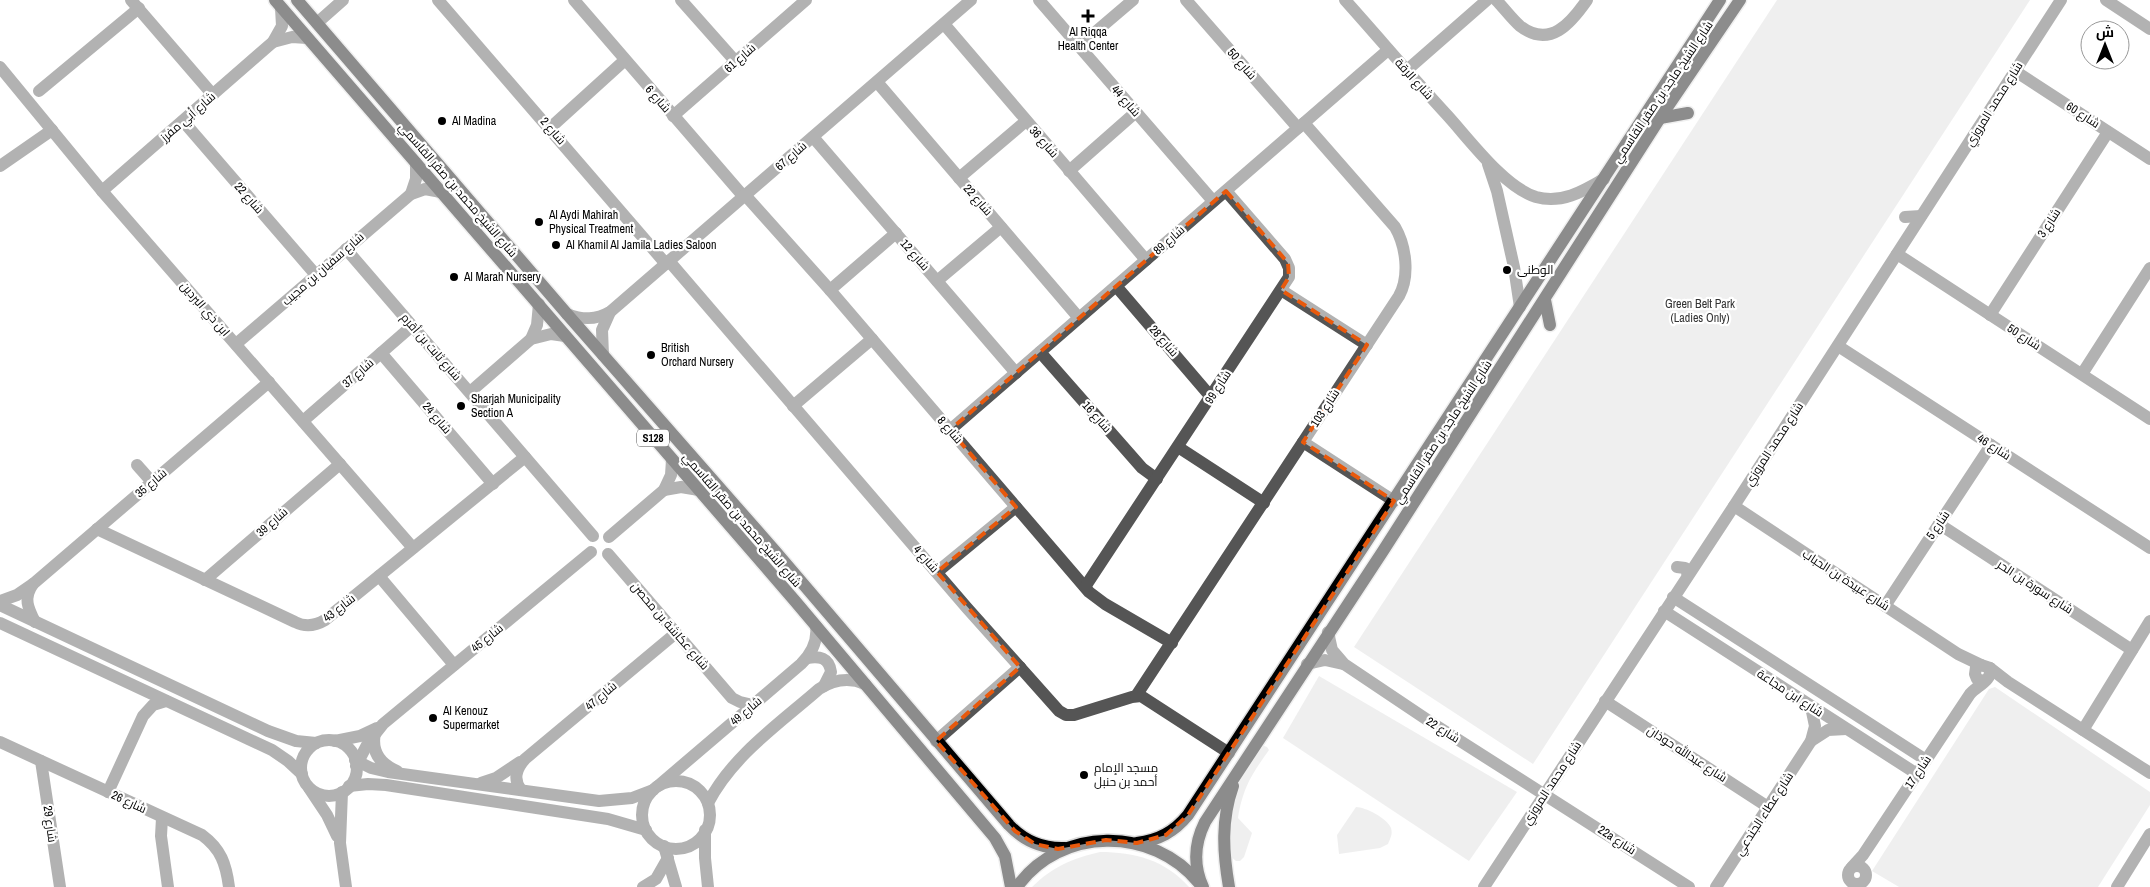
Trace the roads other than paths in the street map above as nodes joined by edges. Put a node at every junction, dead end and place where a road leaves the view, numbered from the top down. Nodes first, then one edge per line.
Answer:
1 (297, 0) edge
2 (343, 0) edge
3 (438, 0) edge
4 (574, 0) edge
5 (681, 0) edge
6 (971, 0) edge
7 (1040, 0) edge
8 (1133, 0) edge
9 (1186, 0) edge
10 (1487, 0) edge
11 (1496, 0) edge
12 (1587, 0) edge
13 (1720, 0) edge
14 (1740, 0) edge
15 (2061, 0) edge
16 (2106, 0) edge
17 (1347, 1) edge
18 (801, 2) edge
19 (135, 4) edge
20 (278, 4) edge
21 (317, 23) junction
22 (944, 24) junction
23 (2150, 29) edge
24 (307, 38) junction
25 (273, 42) junction
26 (1079, 46) junction
27 (1688, 49) junction
28 (1388, 50) junction
29 (625, 60) junction
30 (736, 62) junction
31 (0, 67) edge
32 (1407, 70) junction
33 (2015, 72) junction
34 (1687, 80) junction
35 (877, 82) junction
36 (39, 91) dead end
37 (213, 95) junction
38 (1136, 112) junction
39 (1688, 113) dead end
40 (673, 116) junction
41 (1660, 118) junction
42 (1026, 121) junction
43 (183, 122) junction
44 (1301, 125) junction
45 (550, 128) junction
46 (52, 130) junction
47 (2108, 132) junction
48 (813, 137) junction
49 (1484, 157) junction
50 (2150, 159) edge
51 (416, 163) junction
52 (0, 166) edge
53 (1069, 171) junction
54 (959, 178) junction
55 (1604, 180) junction
56 (102, 191) junction
57 (1226, 191) junction
58 (441, 192) junction
59 (411, 194) junction
60 (744, 196) junction
61 (1213, 202) junction
62 (1922, 216) junction
63 (1905, 217) dead end
64 (1001, 227) junction
65 (896, 233) junction
66 (346, 249) junction
67 (1897, 254) junction
68 (1146, 260) junction
69 (667, 263) junction
70 (2150, 268) edge
71 (316, 275) junction
72 (937, 281) junction
73 (1116, 286) junction
74 (2145, 286) edge
75 (830, 290) junction
76 (1281, 290) junction
77 (1545, 300) junction
78 (539, 304) junction
79 (1520, 307) junction
80 (610, 312) junction
81 (568, 314) junction
82 (1990, 315) junction
83 (1079, 318) junction
84 (412, 326) junction
85 (1550, 326) dead end
86 (565, 336) junction
87 (531, 339) junction
88 (872, 339) junction
89 (236, 344) junction
90 (1367, 345) junction
91 (1838, 346) junction
92 (1040, 352) junction
93 (381, 353) junction
94 (603, 355) junction
95 (1016, 373) junction
96 (2082, 374) junction
97 (269, 382) junction
98 (470, 392) junction
99 (1211, 397) junction
100 (793, 406) junction
101 (2150, 419) edge
102 (303, 421) junction
103 (950, 430) junction
104 (1304, 442) junction
105 (1991, 445) junction
106 (1178, 447) junction
107 (525, 457) junction
108 (672, 460) junction
109 (340, 464) junction
110 (137, 465) dead end
111 (1156, 479) junction
112 (152, 482) junction
113 (492, 484) junction
114 (664, 490) junction
115 (699, 490) junction
116 (1394, 501) junction
117 (1264, 503) junction
118 (1734, 506) junction
119 (1016, 507) junction
120 (1939, 524) junction
121 (97, 529) junction
122 (593, 536) junction
123 (609, 537) junction
124 (413, 548) junction
125 (2150, 548) edge
126 (1383, 551) junction
127 (591, 552) junction
128 (608, 554) junction
129 (1677, 567) dead end
130 (937, 572) junction
131 (1688, 575) junction
132 (379, 576) junction
133 (205, 580) junction
134 (33, 584) junction
135 (1085, 587) junction
136 (814, 597) junction
137 (1673, 597) junction
138 (795, 601) junction
139 (0, 603) edge
140 (1885, 606) junction
141 (1664, 611) junction
142 (0, 616) edge
143 (0, 622) edge
144 (36, 622) junction
145 (2149, 625) edge
146 (816, 626) junction
147 (1328, 632) junction
148 (59, 633) junction
149 (676, 633) junction
150 (1172, 643) junction
151 (2132, 650) junction
152 (806, 658) junction
153 (1307, 664) junction
154 (1344, 664) junction
155 (454, 665) junction
156 (1020, 667) junction
157 (1982, 673) junction
158 (865, 684) junction
159 (824, 686) junction
160 (142, 689) junction
161 (1136, 696) junction
162 (732, 698) junction
163 (166, 701) junction
164 (1605, 701) junction
165 (753, 705) junction
166 (1811, 707) junction
167 (143, 716) junction
168 (736, 720) junction
169 (379, 728) junction
170 (1846, 729) junction
171 (2083, 730) junction
172 (334, 741) junction
173 (936, 741) junction
174 (1811, 741) junction
175 (0, 742) edge
176 (316, 743) junction
177 (1229, 753) junction
178 (525, 759) junction
179 (1926, 760) junction
180 (41, 761) junction
181 (356, 763) junction
182 (1240, 767) junction
183 (2150, 773) edge
184 (302, 774) junction
185 (1916, 774) junction
186 (406, 775) junction
187 (478, 784) junction
188 (308, 787) junction
189 (655, 788) junction
190 (345, 789) junction
191 (521, 790) junction
192 (108, 792) junction
193 (1545, 794) junction
194 (708, 803) junction
195 (1768, 807) junction
196 (162, 818) junction
197 (646, 830) junction
198 (706, 830) junction
199 (2150, 834) edge
200 (340, 843) junction
201 (1137, 843) junction
202 (1065, 848) junction
203 (666, 852) junction
204 (1859, 881) edge
205 (1487, 886) edge
206 (60, 887) edge
207 (168, 887) edge
208 (229, 887) edge
209 (346, 887) edge
210 (643, 887) edge
211 (676, 887) edge
212 (708, 887) edge
213 (1011, 887) edge
214 (1017, 887) edge
215 (1203, 887) edge
216 (1229, 887) edge
217 (1689, 887) edge
218 (1716, 887) edge
219 (2117, 887) edge

1 - 21 main road, شارع الشيخ محمد بن صقر القاسمي / S128
2 - 21 street
3 - 45 street, شارع 2
4 - 29 street, شارع 6
5 - 30 street
6 - 22 street, شارع 67
7 - 26 street, شارع 44
8 - 26 street
9 - 44 street, شارع 50
10 - 32 street
11 - 12 street
13 - 27 main road, شارع الشيخ ماجد بن صقر القاسمي
14 - 34 main road, شارع الشيخ ماجد بن صقر القاسمي
15 - 33 street, شارع محمد المروزي
16 - 23 street
17 - 28 street, شارع الرقة
18 - 30 street, شارع 61
19 - 36 street
19 - 37 street
20 - 24 main road, شارع الشيخ محمد بن صقر القاسمي / S128
20 - 25 street, شارع أبي مفرز
21 - 81 main road, شارع الشيخ محمد بن صقر القاسمي / S128
22 - 35 street, شارع 67
22 - 42 street, شارع 36
24 - 25 street
24 - 51 main road, شارع الشيخ محمد بن صقر القاسمي / S128
25 - 37 street, شارع أبي مفرز
26 - 38 street, شارع 44
27 - 34 main road
27 - 55 main road, شارع الشيخ ماجد بن صقر القاسمي
28 - 32 street, شارع الرقة
28 - 44 street, شارع 89
29 - 40 street, شارع 6
29 - 45 street
30 - 40 street, شارع 61
31 - 46 street, ابن ذي البردين
32 - 49 street, شارع الرقة
33 - 47 street, شارع 60
33 - 62 street, شارع محمد المروزي
34 - 41 main road, شارع الشيخ ماجد بن صقر القاسمي
35 - 48 street, شارع 67
35 - 54 street, شارع 22
37 - 43 street, شارع أبي مفرز
38 - 53 street
38 - 61 street, شارع 44
39 - 41 main road
40 - 60 street, شارع 6
41 - 77 main road, شارع الشيخ ماجد بن صقر القاسمي
42 - 53 street, شارع 36
42 - 54 street
43 - 56 street, شارع أبي مفرز
43 - 71 street, شارع 22
44 - 57 street, شارع 89
44 - 90 street, شارع 103
45 - 69 street, شارع 2
46 - 52 street
46 - 56 street, ابن ذي البردين
47 - 50 street, شارع 60
47 - 82 street, شارع 3
48 - 60 street, شارع 67
48 - 65 street, شارع 12
49 - 55 street, شارع الرقة
49 - 79 street, شارع الرقة
51 - 58 main road, شارع الشيخ محمد بن صقر القاسمي / S128
51 - 59 street
53 - 68 street, شارع 36
54 - 64 street, شارع 22
55 - 79 main road, شارع الشيخ ماجد بن صقر القاسمي
56 - 89 street, ابن ذي البردين
57 - 61 street, شارع 89
57 - 76 street, شارع 99
58 - 59 street
58 - 78 main road, شارع الشيخ محمد بن صقر القاسمي / S128
59 - 66 street, شارع سفيان بن مجيب
60 - 69 street, شارع 67
60 - 75 street, شارع 8
61 - 68 street, شارع 89
62 - 63 street
62 - 67 street, شارع محمد المروزي
64 - 72 street
64 - 83 street, شارع 22
65 - 72 street, شارع 12
65 - 75 street
66 - 71 street, شارع سفيان بن مجيب
66 - 84 street, شارع ثابت بن أقرم
67 - 82 street, شارع 50
67 - 91 street, شارع محمد المروزي
68 - 73 street, شارع 89
69 - 80 street, شارع 67
69 - 100 street, شارع 4
70 - 74 street
71 - 89 street, شارع سفيان بن مجيب
72 - 95 street, شارع 12
73 - 83 street, شارع 89
73 - 99 street, شارع 28
74 - 96 street
75 - 88 street, شارع 8
76 - 90 street
76 - 99 street, شارع 99
77 - 85 main road
77 - 126 main road, شارع الشيخ ماجد بن صقر القاسمي
78 - 86 main road, شارع الشيخ محمد بن صقر القاسمي / S128
78 - 87 street
79 - 116 main road, شارع الشيخ ماجد بن صقر القاسمي
80 - 81 street, شارع 67
80 - 94 street, شارع 67
81 - 94 main road, شارع الشيخ محمد بن صقر القاسمي / S128
82 - 96 street, شارع 50
83 - 92 street, شارع 89
84 - 93 street, شارع 37
84 - 98 street, شارع ثابت بن أقرم
86 - 87 street
86 - 108 main road, شارع الشيخ محمد بن صقر القاسمي / S128
87 - 98 street
88 - 100 street
88 - 103 street, شارع 8
89 - 97 street, ابن ذي البردين
90 - 104 street, شارع 103
91 - 105 street, شارع 46
91 - 118 street, شارع محمد المروزي
92 - 95 street, شارع 89
92 - 111 street, شارع 16
93 - 102 street, شارع 37
93 - 113 street, شارع 24
94 - 136 main road, شارع الشيخ محمد بن صقر القاسمي / S128
95 - 103 street, شارع 89
96 - 101 street, شارع 50
97 - 102 street, ابن ذي البردين
97 - 112 street, شارع 35
98 - 107 street, شارع ثابت بن أقرم
99 - 106 street, شارع 99
100 - 130 street, شارع 4
102 - 109 street, ابن ذي البردين
103 - 119 street, شارع 8
104 - 116 street
104 - 117 street, شارع 103
105 - 120 street, شارع 5
105 - 125 street, شارع 46
106 - 111 street, شارع 99
106 - 117 street
107 - 113 street, شارع 43
107 - 122 street, شارع ثابت بن أقرم
108 - 114 street
108 - 115 main road, شارع الشيخ محمد بن صقر القاسمي / S128
109 - 124 street, ابن ذي البردين
109 - 133 street, شارع 39
110 - 112 street
111 - 135 street, شارع 99
112 - 121 street, شارع 35
113 - 124 street, شارع 43
114 - 115 street
114 - 123 street
115 - 138 main road, شارع الشيخ محمد بن صقر القاسمي / S128
116 - 126 main road
116 - 177 main road, شارع الشيخ ماجد بن صقر القاسمي
117 - 150 street, شارع 103
118 - 131 street, شارع محمد المروزي
118 - 140 street, شارع عبيدة بن الحباب
119 - 130 street
119 - 135 street, شارع 8
120 - 140 street, شارع 5
120 - 151 street, شارع سورة بن الحر
121 - 133 street, شارع 43
121 - 134 street, شارع 35
122 - 123 street
122 - 127 street
123 - 128 street
124 - 132 street, شارع 43
126 - 147 main road, شارع الشيخ ماجد بن صقر القاسمي
127 - 128 street
127 - 155 street, شارع 45
128 - 149 street, شارع عكاشة بن محصن
129 - 131 street
130 - 156 street, شارع 4
131 - 137 street, شارع محمد المروزي
132 - 133 street, شارع 43
132 - 155 street
134 - 139 street, شارع 35
134 - 144 street
135 - 150 street, شارع 8
136 - 138 main road
136 - 173 main road, شارع الشيخ محمد بن صقر القاسمي / S128
137 - 141 street, شارع محمد المروزي
137 - 179 street, شارع ابن مجاعة
138 - 146 main road, شارع الشيخ محمد بن صقر القاسمي / S128
139 - 144 street
140 - 157 street, شارع عبيدة بن الحباب
141 - 164 street, شارع محمد المروزي
141 - 166 street, شارع ابن مجاعة
142 - 148 street
143 - 160 street
144 - 148 street
145 - 151 street
146 - 152 street, شارع 49
146 - 158 main road, شارع الشيخ محمد بن صقر القاسمي / S128
147 - 153 main road, شارع الشيخ ماجد بن صقر القاسمي
147 - 154 street, شارع 22
148 - 176 street
149 - 162 street, شارع عكاشة بن محصن
149 - 178 street, شارع 47
150 - 161 street, شارع 103
151 - 171 street
152 - 159 street
152 - 165 street, شارع 49
153 - 154 street, شارع 22
153 - 182 main road, شارع الشيخ ماجد بن صقر القاسمي
154 - 193 street, شارع 22
155 - 169 street, شارع 45
156 - 161 street, شارع 4
156 - 173 street
157 - 171 street, شارع عبيدة بن الحباب
157 - 179 street, شارع 17
158 - 159 street
158 - 213 main road, شارع الشيخ محمد بن صقر القاسمي / S128
159 - 194 street
160 - 163 street
160 - 167 street
161 - 177 street
162 - 165 street
162 - 168 street
163 - 167 street
163 - 184 street
164 - 193 street, شارع محمد المروزي
164 - 195 street, شارع عبدالله حوذان
165 - 168 street, شارع 49
166 - 170 street, شارع ابن مجاعة
166 - 174 street, شارع عطاء الجندعي
167 - 192 street
168 - 189 street, شارع 49
169 - 172 street, شارع 45
169 - 181 street, شارع 45
169 - 186 street
170 - 174 street, شارع عطاء الجندعي
170 - 185 street, شارع ابن مجاعة
171 - 183 street, شارع عبيدة بن الحباب
172 - 176 street
172 - 181 street
173 - 202 main road, شارع الشيخ محمد بن صقر القاسمي / S128
174 - 195 street, شارع عطاء الجندعي
175 - 180 street, شارع 26
176 - 184 street
177 - 201 main road, شارع الشيخ ماجد بن صقر القاسمي
178 - 187 street, شارع 47
178 - 191 street
179 - 185 street, شارع 17
180 - 192 street, شارع 26
180 - 206 street, شارع 29
181 - 186 street
181 - 190 street
182 - 215 main road, شارع الشيخ ماجد بن صقر القاسمي
182 - 216 main road
184 - 188 street
185 - 204 street, شارع 17
186 - 187 street
187 - 191 street
188 - 190 street
188 - 200 street
189 - 191 street
189 - 194 street
189 - 197 street
190 - 197 street
190 - 200 street
192 - 196 street, شارع 26
193 - 205 street, شارع محمد المروزي
193 - 217 street, 22a شارع
194 - 198 street
195 - 218 street, شارع عطاء الجندعي
196 - 207 street
196 - 208 street, شارع 26
197 - 203 street
198 - 203 street
198 - 212 street
199 - 219 street
200 - 209 street
201 - 202 main road
201 - 215 main road
202 - 214 main road
203 - 210 street
203 - 211 street

